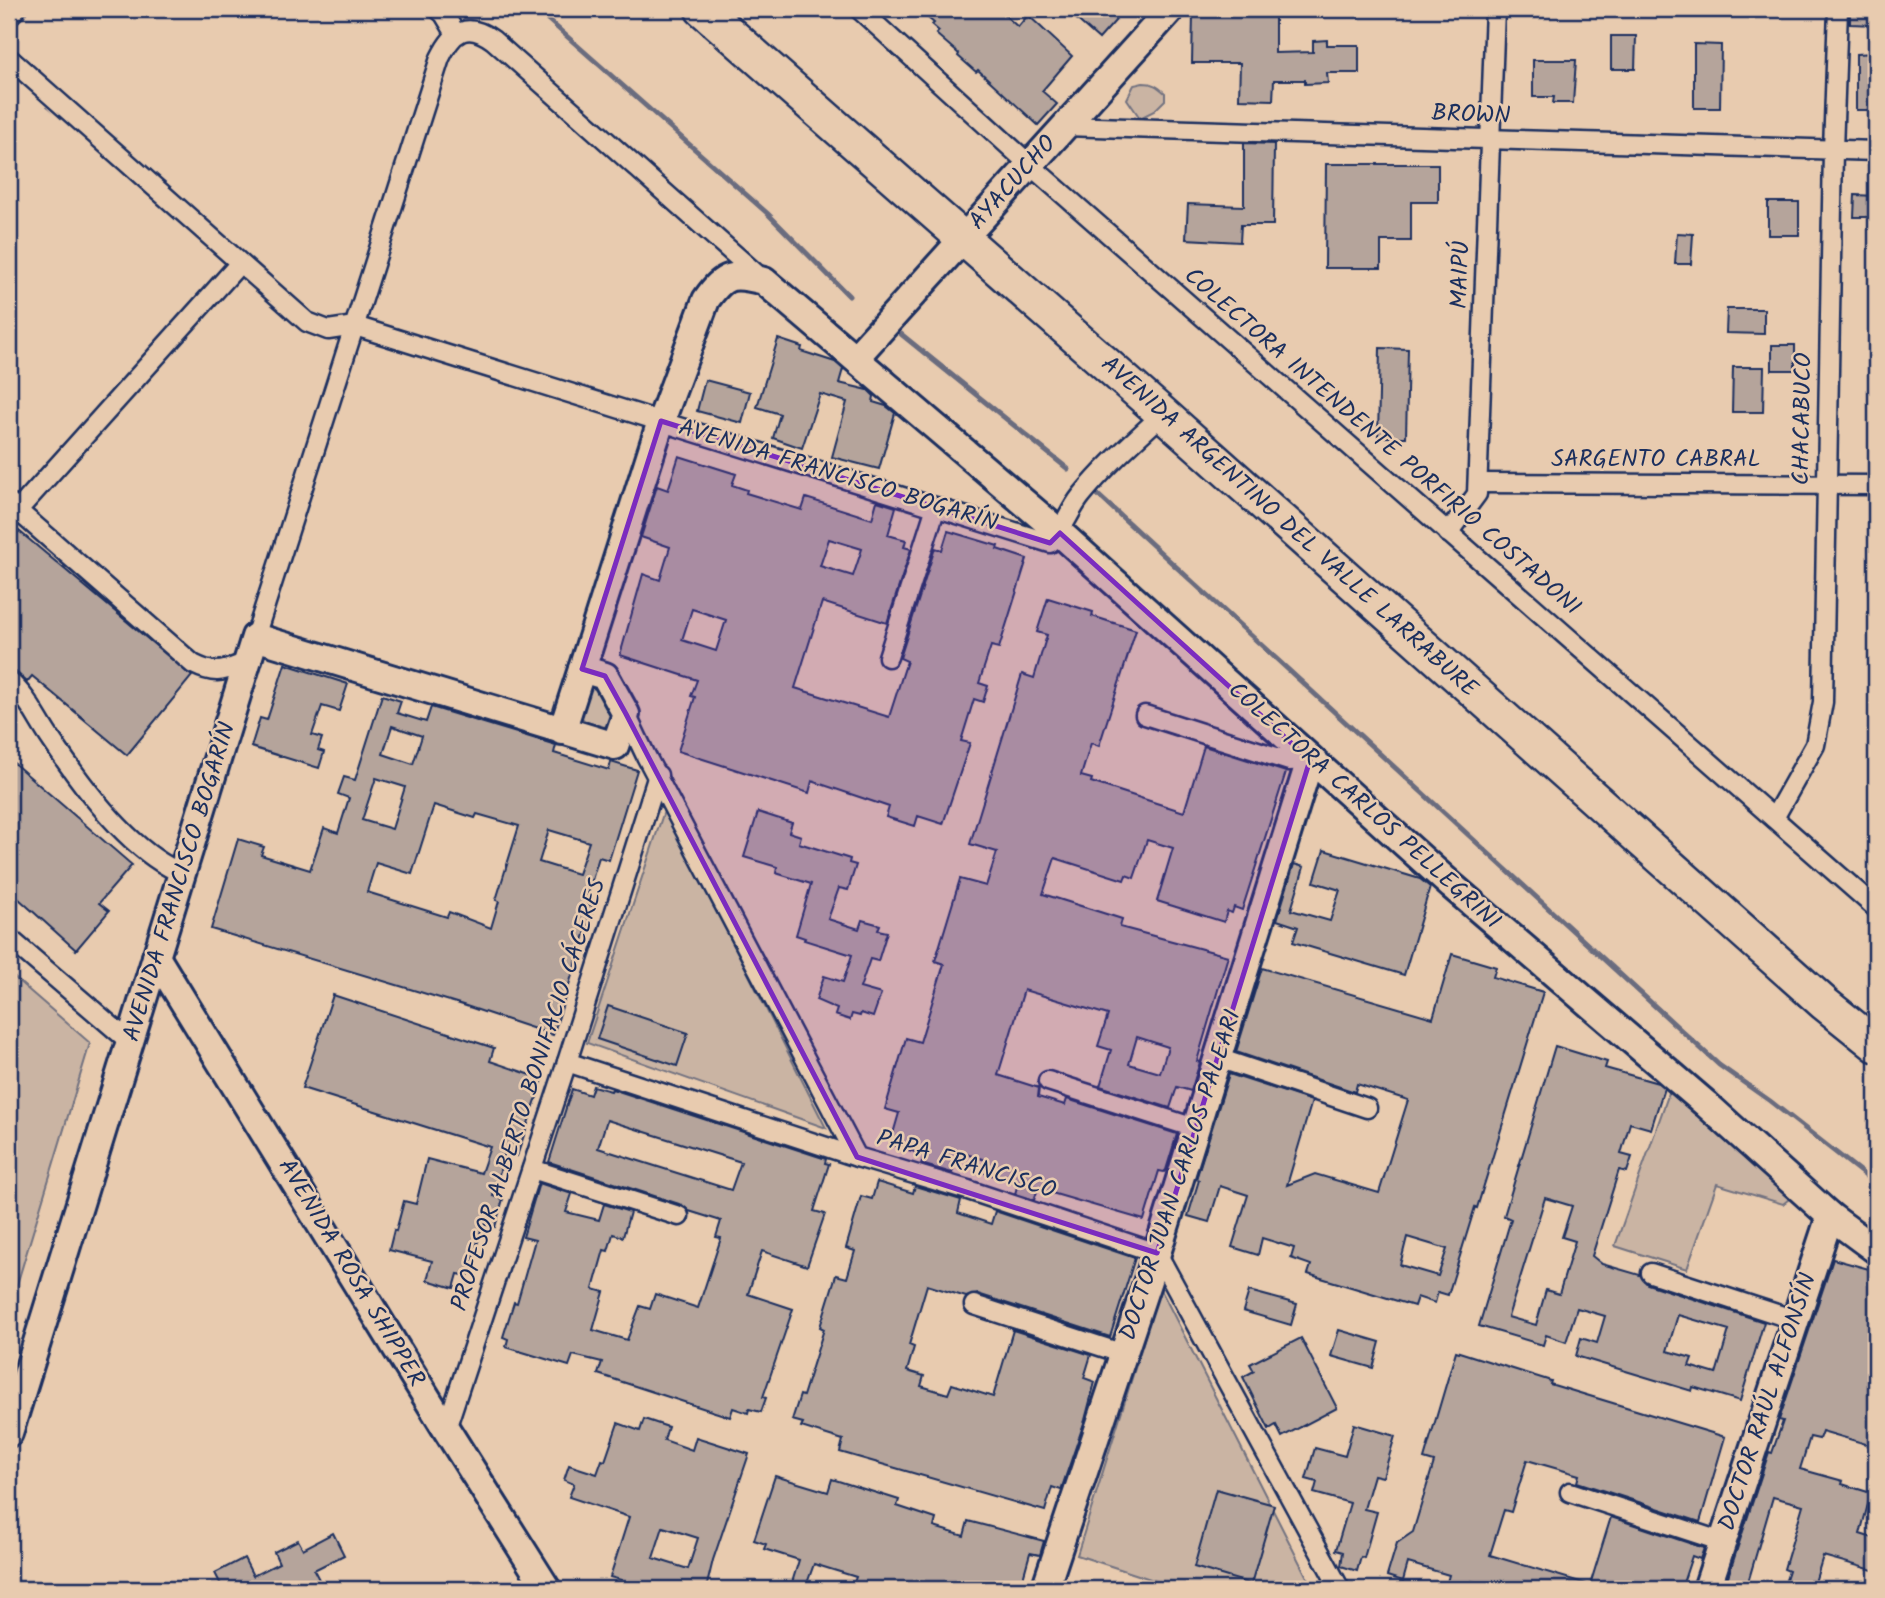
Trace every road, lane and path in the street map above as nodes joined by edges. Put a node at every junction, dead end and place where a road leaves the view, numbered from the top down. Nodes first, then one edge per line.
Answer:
1 (16, 9) edge
2 (438, 9) edge
3 (702, 9) edge
4 (859, 9) edge
5 (1171, 9) edge
6 (1495, 9) edge
7 (1838, 9) edge
8 (9, 16) edge
9 (456, 34) junction
10 (9, 58) edge
11 (1065, 126) junction
12 (1490, 141) junction
13 (1833, 150) junction
14 (1876, 151) edge
15 (1030, 164) junction
16 (963, 238) junction
17 (240, 263) junction
18 (764, 281) junction
19 (355, 326) junction
20 (855, 358) junction
21 (1163, 414) junction
22 (661, 421) junction
23 (1478, 484) junction
24 (1827, 485) junction
25 (1876, 485) edge
26 (936, 507) junction
27 (12, 511) edge
28 (1060, 533) junction
29 (1448, 533) junction
30 (255, 637) junction
31 (888, 657) dead end
32 (247, 662) junction
33 (582, 669) junction
34 (9, 681) edge
35 (626, 714) junction
36 (1145, 715) dead end
37 (562, 731) junction
38 (615, 746) junction
39 (646, 755) junction
40 (1310, 760) junction
41 (658, 775) junction
42 (1774, 818) junction
43 (182, 873) junction
44 (1876, 908) edge
45 (9, 939) edge
46 (156, 957) junction
47 (130, 1042) junction
48 (1876, 1045) edge
49 (1218, 1058) junction
50 (567, 1062) junction
51 (1048, 1081) dead end
52 (1367, 1108) dead end
53 (1195, 1128) junction
54 (857, 1157) junction
55 (532, 1169) junction
56 (679, 1216) dead end
57 (1830, 1216) junction
58 (1876, 1250) edge
59 (1157, 1253) junction
60 (1651, 1273) dead end
61 (974, 1305) dead end
62 (1795, 1320) junction
63 (1124, 1354) junction
64 (16, 1380) edge
65 (446, 1429) junction
66 (9, 1433) edge
67 (1570, 1492) dead end
68 (1723, 1542) junction
69 (547, 1589) edge
70 (1045, 1589) edge
71 (1340, 1589) edge
72 (1707, 1589) edge

1 - 8 street
2 - 9 street
3 - 16 highway, AVENIDA ARGENTINO DEL VALLE LARRABURE
4 - 15 street, COLECTORA INTENDENTE PORFIRIO COSTADONI
5 - 11 street, AYACUCHO
6 - 12 street, MAIPÚ
7 - 13 street, CHACABUCO
9 - 18 street
9 - 19 street
10 - 17 street
11 - 12 street, BROWN
11 - 15 street, AYACUCHO
12 - 13 street, BROWN
12 - 23 street, MAIPÚ
13 - 14 street, BROWN
13 - 24 street, CHACABUCO
15 - 16 street, AYACUCHO
15 - 29 street, COLECTORA INTENDENTE PORFIRIO COSTADONI
16 - 20 street, AYACUCHO
16 - 21 highway, AVENIDA ARGENTINO DEL VALLE LARRABURE
17 - 19 street
17 - 27 street
18 - 20 street, COLECTORA CARLOS PELLEGRINI
18 - 22 street
19 - 22 street
19 - 30 street
20 - 28 street, COLECTORA CARLOS PELLEGRINI
21 - 28 street
21 - 48 highway, AVENIDA ARGENTINO DEL VALLE LARRABURE
22 - 26 street, AVENIDA FRANCISCO BOGARÍN
22 - 33 street, AVENIDA FRANCISCO BOGARÍN
23 - 24 street, SARGENTO CABRAL
23 - 29 street, MAIPÚ
24 - 25 street, SARGENTO CABRAL
24 - 42 street, CHACABUCO
26 - 28 street, AVENIDA FRANCISCO BOGARÍN
26 - 31 street
27 - 32 street
28 - 40 street, COLECTORA CARLOS PELLEGRINI
29 - 42 street, COLECTORA INTENDENTE PORFIRIO COSTADONI
30 - 32 street, AVENIDA FRANCISCO BOGARÍN
30 - 37 street
32 - 43 street, AVENIDA FRANCISCO BOGARÍN
33 - 35 street
33 - 37 street, AVENIDA FRANCISCO BOGARÍN
34 - 43 street
35 - 38 street
35 - 39 street, PAPA FRANCISCO
36 - 40 street
37 - 38 street
38 - 39 street
39 - 41 street, PAPA FRANCISCO
40 - 49 street, DOCTOR JUAN CARLOS PALEARI
40 - 57 street, COLECTORA CARLOS PELLEGRINI
41 - 50 street, PROFESOR ALBERTO BONIFACIO CÁCERES
41 - 54 street, PAPA FRANCISCO
42 - 44 street, COLECTORA INTENDENTE PORFIRIO COSTADONI
43 - 46 street, AVENIDA FRANCISCO BOGARÍN
45 - 47 street
46 - 47 street, AVENIDA FRANCISCO BOGARÍN
46 - 65 street, AVENIDA ROSA SHIPPER
47 - 64 street, AVENIDA FRANCISCO BOGARÍN
49 - 52 street
49 - 53 street, DOCTOR JUAN CARLOS PALEARI
50 - 54 street
50 - 55 street, PROFESOR ALBERTO BONIFACIO CÁCERES
51 - 53 street
53 - 59 street, DOCTOR JUAN CARLOS PALEARI
54 - 59 street, PAPA FRANCISCO
55 - 56 street
55 - 65 street, PROFESOR ALBERTO BONIFACIO CÁCERES
57 - 58 street, COLECTORA CARLOS PELLEGRINI
57 - 62 street, DOCTOR RAÚL ALFONSÍN
59 - 63 street, DOCTOR JUAN CARLOS PALEARI
59 - 71 street
60 - 62 street
61 - 63 street
62 - 68 street, DOCTOR RAÚL ALFONSÍN
63 - 70 street, DOCTOR JUAN CARLOS PALEARI
64 - 66 street, AVENIDA FRANCISCO BOGARÍN
65 - 69 street, AVENIDA ROSA SHIPPER
67 - 68 street
68 - 72 street, DOCTOR RAÚL ALFONSÍN

